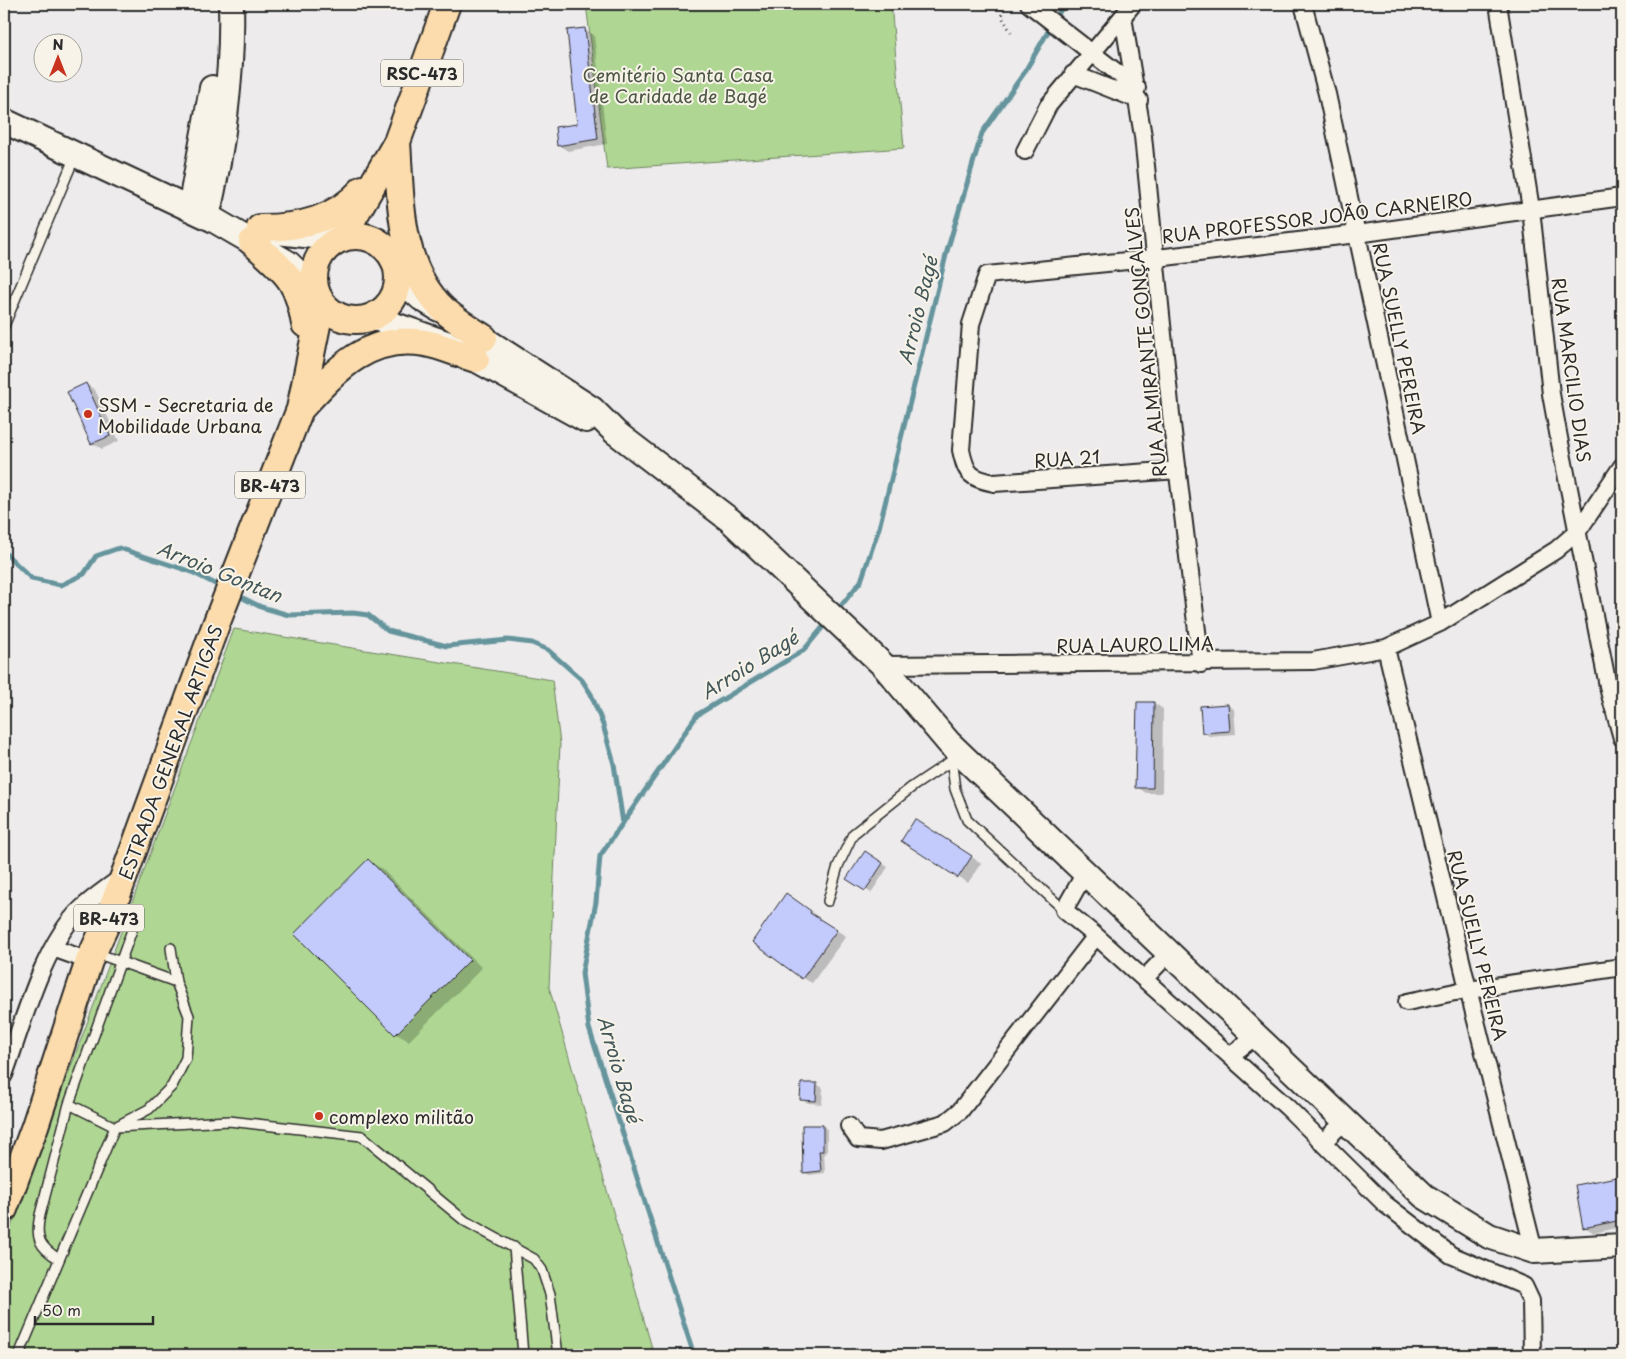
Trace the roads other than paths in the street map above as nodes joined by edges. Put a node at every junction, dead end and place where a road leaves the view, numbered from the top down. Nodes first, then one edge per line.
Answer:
1 (217, 4) edge
2 (231, 4) edge
3 (447, 4) edge
4 (1029, 4) edge
5 (1133, 4) edge
6 (1302, 4) edge
7 (1498, 4) edge
8 (1123, 18) junction
9 (1092, 53) junction
10 (1073, 74) junction
11 (1138, 94) junction
12 (4, 121) edge
13 (397, 142) junction
14 (1025, 151) dead end
15 (75, 156) junction
16 (1622, 197) edge
17 (1531, 209) junction
18 (204, 215) junction
19 (1357, 234) junction
20 (256, 235) junction
21 (340, 239) junction
22 (1157, 258) junction
23 (398, 273) junction
24 (316, 289) junction
25 (372, 317) junction
26 (4, 326) edge
27 (480, 349) junction
28 (300, 409) junction
29 (965, 468) joint
30 (1178, 470) junction
31 (1621, 471) edge
32 (1578, 532) junction
33 (1440, 623) junction
34 (1386, 648) junction
35 (876, 658) junction
36 (1201, 664) junction
37 (1616, 690) edge
38 (1622, 738) edge
39 (950, 752) junction
40 (1085, 873) junction
41 (125, 874) junction
42 (828, 901) dead end
43 (1064, 910) junction
44 (132, 930) dead end
45 (1096, 936) junction
46 (53, 948) junction
47 (171, 948) dead end
48 (1169, 953) junction
49 (91, 956) junction
50 (121, 961) junction
51 (1622, 967) edge
52 (1144, 979) junction
53 (176, 982) junction
54 (1468, 990) junction
55 (1407, 1002) dead end
56 (1256, 1036) junction
57 (1230, 1056) junction
58 (4, 1074) edge
59 (69, 1104) junction
60 (1345, 1121) junction
61 (849, 1126) dead end
62 (116, 1128) junction
63 (1322, 1143) junction
64 (4, 1209) edge
65 (1622, 1246) edge
66 (514, 1247) junction
67 (1534, 1251) junction
68 (59, 1259) junction
69 (20, 1355) edge
70 (522, 1355) edge
71 (558, 1355) edge
72 (1532, 1355) edge

1 - 18 main road
2 - 18 main road
3 - 13 main road, RSC-473
4 - 9 street
5 - 8 street
6 - 19 street, RUA SUELLY PEREIRA
7 - 17 street, RUA MARCILIO DIAS
8 - 9 street
8 - 11 street, RUA ALMIRANTE GONÇALVES
9 - 10 street
9 - 11 street
10 - 11 street
10 - 14 street
11 - 22 street, RUA ALMIRANTE GONÇALVES
12 - 15 main road
13 - 20 main road
13 - 21 main road, RSC-473
13 - 23 main road, RSC-473
13 - 27 main road
15 - 18 main road
15 - 26 lane
16 - 17 street, RUA PROFESSOR JOÃO CARNEIRO
17 - 19 street, RUA PROFESSOR JOÃO CARNEIRO
17 - 32 street, RUA MARCILIO DIAS
18 - 20 main road
19 - 22 street, RUA PROFESSOR JOÃO CARNEIRO
19 - 33 street, RUA SUELLY PEREIRA
20 - 21 main road
20 - 24 main road
20 - 28 main road
21 - 23 main road
21 - 24 main road
22 - 29 street, RUA PROFESSOR JOÃO CARNEIRO
22 - 30 street, RUA ALMIRANTE GONÇALVES
23 - 25 main road
23 - 27 main road
24 - 25 main road
24 - 28 main road
25 - 27 main road
25 - 28 main road
27 - 28 main road
27 - 35 main road
28 - 41 main road, ESTRADA GENERAL ARTIGAS / BR-473
29 - 30 street, RUA 21
30 - 36 street, RUA ALMIRANTE GONÇALVES
31 - 32 street, RUA LAURO LIMA
32 - 33 street, RUA LAURO LIMA
32 - 37 street, RUA MARCILIO DIAS
33 - 34 street, RUA LAURO LIMA
34 - 36 street, RUA LAURO LIMA
34 - 54 street, RUA SUELLY PEREIRA
35 - 36 street, RUA LAURO LIMA
35 - 39 main road
37 - 38 street, RUA MARCILIO DIAS
39 - 40 main road
39 - 42 lane
39 - 43 lane
40 - 43 street
40 - 48 main road
41 - 46 street
41 - 49 main road, ESTRADA GENERAL ARTIGAS / BR-473
43 - 45 street
44 - 50 lane
45 - 52 street
45 - 61 street
46 - 49 street
46 - 58 street
47 - 53 lane
48 - 52 street
48 - 56 main road
49 - 50 lane
49 - 64 main road, ESTRADA GENERAL ARTIGAS / BR-473
50 - 53 lane
50 - 59 lane
51 - 54 street
52 - 57 street
53 - 62 lane
54 - 55 street
54 - 67 street, RUA SUELLY PEREIRA
56 - 57 street
56 - 60 main road
57 - 63 street
59 - 62 lane
59 - 68 lane
60 - 63 street
60 - 67 main road
62 - 66 lane
62 - 68 lane
63 - 72 street
65 - 67 main road
66 - 70 lane
66 - 71 lane
68 - 69 lane

